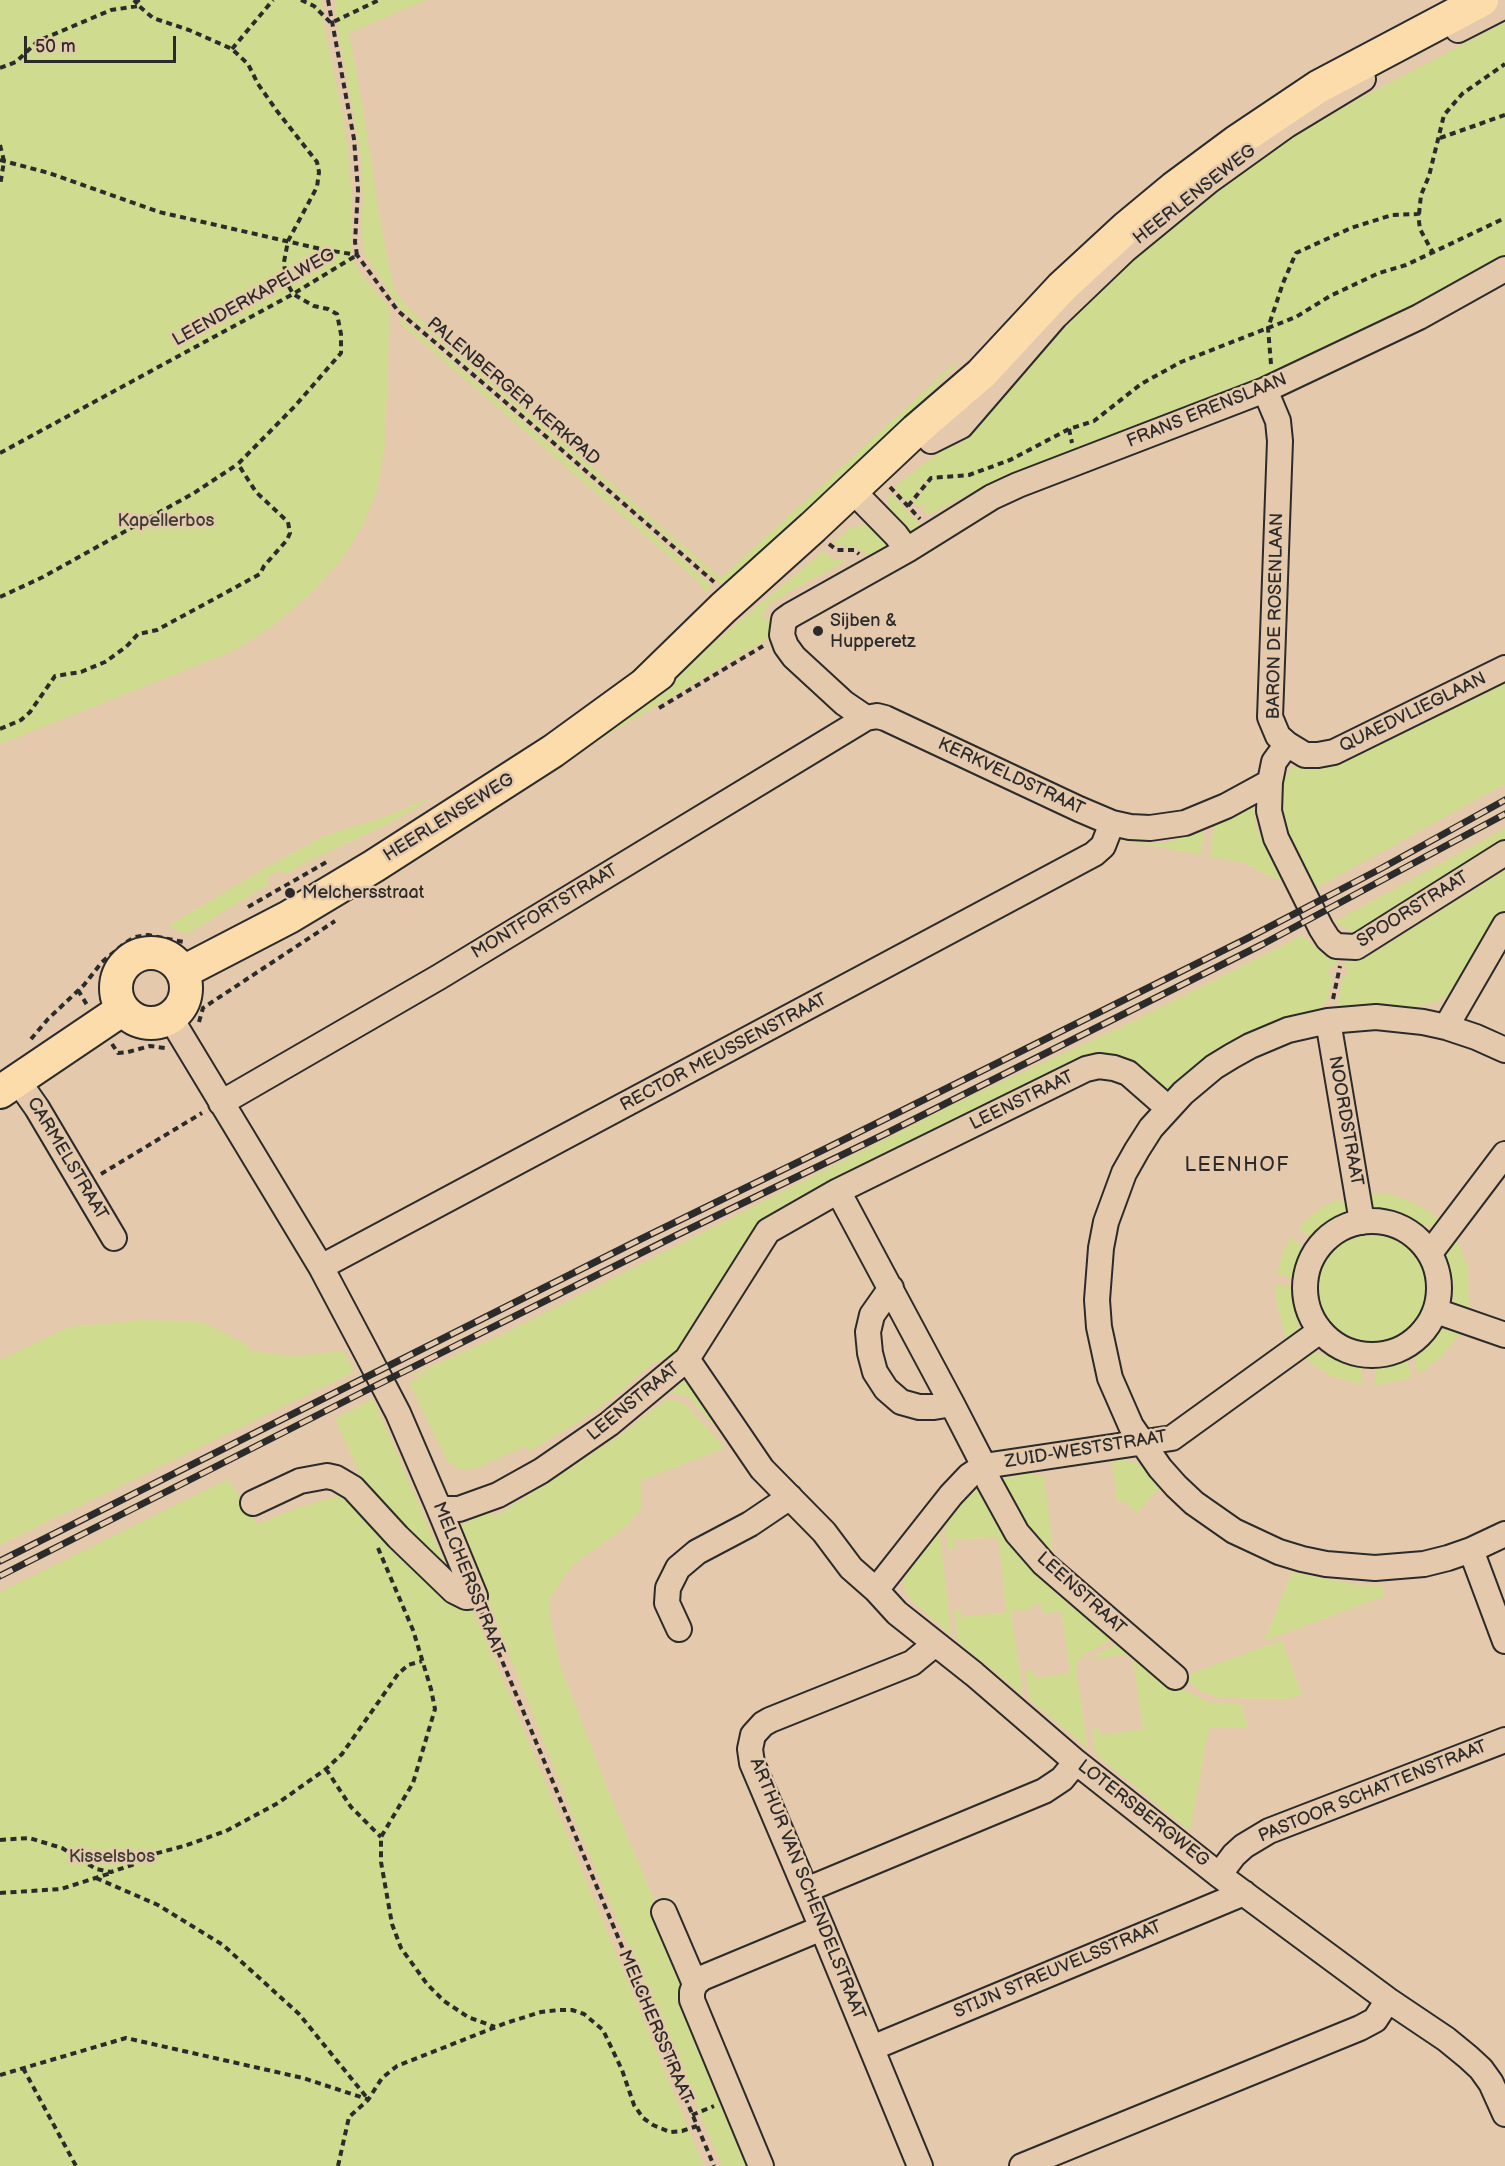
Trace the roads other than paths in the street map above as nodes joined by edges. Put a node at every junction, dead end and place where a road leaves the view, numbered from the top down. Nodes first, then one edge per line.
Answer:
1 (1482, 0) edge
2 (1505, 6) edge
3 (1505, 269) edge
4 (981, 374) junction
5 (1270, 388) junction
6 (932, 441) junction
7 (878, 496) junction
8 (907, 550) junction
9 (782, 635) joint
10 (1505, 668) edge
11 (644, 685) junction
12 (866, 718) junction
13 (1287, 744) junction
14 (1270, 782) junction
15 (1112, 824) junction
16 (1505, 853) edge
17 (1290, 867) joint
18 (1505, 925) edge
19 (183, 972) junction
20 (123, 1009) junction
21 (1328, 1021) junction
22 (1446, 1027) junction
23 (177, 1030) junction
24 (1505, 1050) edge
25 (9, 1087) edge
26 (221, 1102) junction
27 (1168, 1108) junction
28 (1505, 1154) edge
29 (838, 1191) junction
30 (1362, 1222) junction
31 (114, 1238) dead end
32 (1430, 1253) junction
33 (321, 1267) junction
34 (891, 1288) junction
35 (1436, 1311) junction
36 (1320, 1331) junction
37 (1505, 1335) edge
38 (687, 1359) junction
39 (952, 1404) junction
40 (1142, 1443) junction
41 (984, 1466) junction
42 (790, 1497) junction
43 (253, 1503) dead end
44 (438, 1506) junction
45 (1505, 1534) edge
46 (1471, 1550) junction
47 (876, 1590) junction
48 (678, 1629) dead end
49 (1505, 1641) edge
50 (935, 1644) junction
51 (1175, 1677) dead end
52 (1505, 1740) edge
53 (1076, 1762) junction
54 (1219, 1875) junction
55 (806, 1890) junction
56 (1244, 1893) junction
57 (664, 1912) dead end
58 (822, 1928) junction
59 (695, 1984) junction
60 (1388, 2000) junction
61 (872, 2048) junction
62 (1505, 2114) edge
63 (761, 2166) edge
64 (920, 2166) edge
65 (1022, 2166) edge

1 - 4 main road, HEERLENSEWEG
2 - 6 street, HEERLENSEWEG
3 - 5 street, FRANS ERENSLAAN
4 - 6 main road, HEERLENSEWEG
4 - 7 main road, HEERLENSEWEG
5 - 8 street, FRANS ERENSLAAN
5 - 13 street, BARON DE ROSENLAAN
6 - 7 main road, HEERLENSEWEG
7 - 8 street
7 - 11 main road, HEERLENSEWEG
7 - 11 main road, HEERLENSEWEG
8 - 9 street, FRANS ERENSLAAN
9 - 12 street, KERKVELDSTRAAT
10 - 13 street, QUAEDVLIEGLAAN
11 - 19 main road, HEERLENSEWEG
12 - 15 street, KERKVELDSTRAAT
12 - 26 street, MONTFORTSTRAAT
13 - 14 street, BARON DE ROSENLAAN
14 - 15 street, KERKVELDSTRAAT
14 - 17 street, BARON DE ROSENLAAN
15 - 33 street, RECTOR MEUSSENSTRAAT
16 - 17 street, SPOORSTRAAT
18 - 22 street
19 - 20 main road
19 - 23 main road
20 - 23 main road
20 - 25 main road
21 - 22 street
21 - 27 street
21 - 30 street, NOORDSTRAAT
22 - 24 street
23 - 26 street, MELCHERSSTRAAT
25 - 31 street, CARMELSTRAAT
26 - 33 street, MELCHERSSTRAAT
27 - 29 street, LEENSTRAAT
27 - 40 street
28 - 32 street
29 - 34 street, LEENSTRAAT
29 - 38 street, LEENSTRAAT
30 - 32 street
30 - 36 street
32 - 35 street
33 - 44 street, MELCHERSSTRAAT
34 - 39 street, LEENSTRAAT
34 - 39 street
35 - 36 street
35 - 37 street
36 - 40 street, ZUID-WESTSTRAAT
38 - 42 street, LOTERSBERGWEG
38 - 44 street, LEENSTRAAT
39 - 41 street, LEENSTRAAT
40 - 41 street, ZUID-WESTSTRAAT
40 - 46 street
41 - 47 street, ZUID-WESTSTRAAT
41 - 51 street, LEENSTRAAT
42 - 47 street, LOTERSBERGWEG
42 - 48 street
43 - 44 street, MELCHERSSTRAAT
45 - 46 street
46 - 49 street
47 - 50 street, LOTERSBERGWEG
50 - 53 street, LOTERSBERGWEG
50 - 55 street, ARTHUR VAN SCHENDELSTRAAT
52 - 54 street, PASTOOR SCHATTENSTRAAT
53 - 54 street, LOTERSBERGWEG
53 - 55 street
54 - 56 street, LOTERSBERGWEG
55 - 58 street, ARTHUR VAN SCHENDELSTRAAT
56 - 60 street, LOTERSBERGWEG
56 - 61 street, STIJN STREUVELSSTRAAT
57 - 59 street
58 - 59 street
58 - 61 street, ARTHUR VAN SCHENDELSTRAAT
59 - 63 street
60 - 62 street, LOTERSBERGWEG
60 - 65 street
61 - 64 street, ARTHUR VAN SCHENDELSTRAAT

